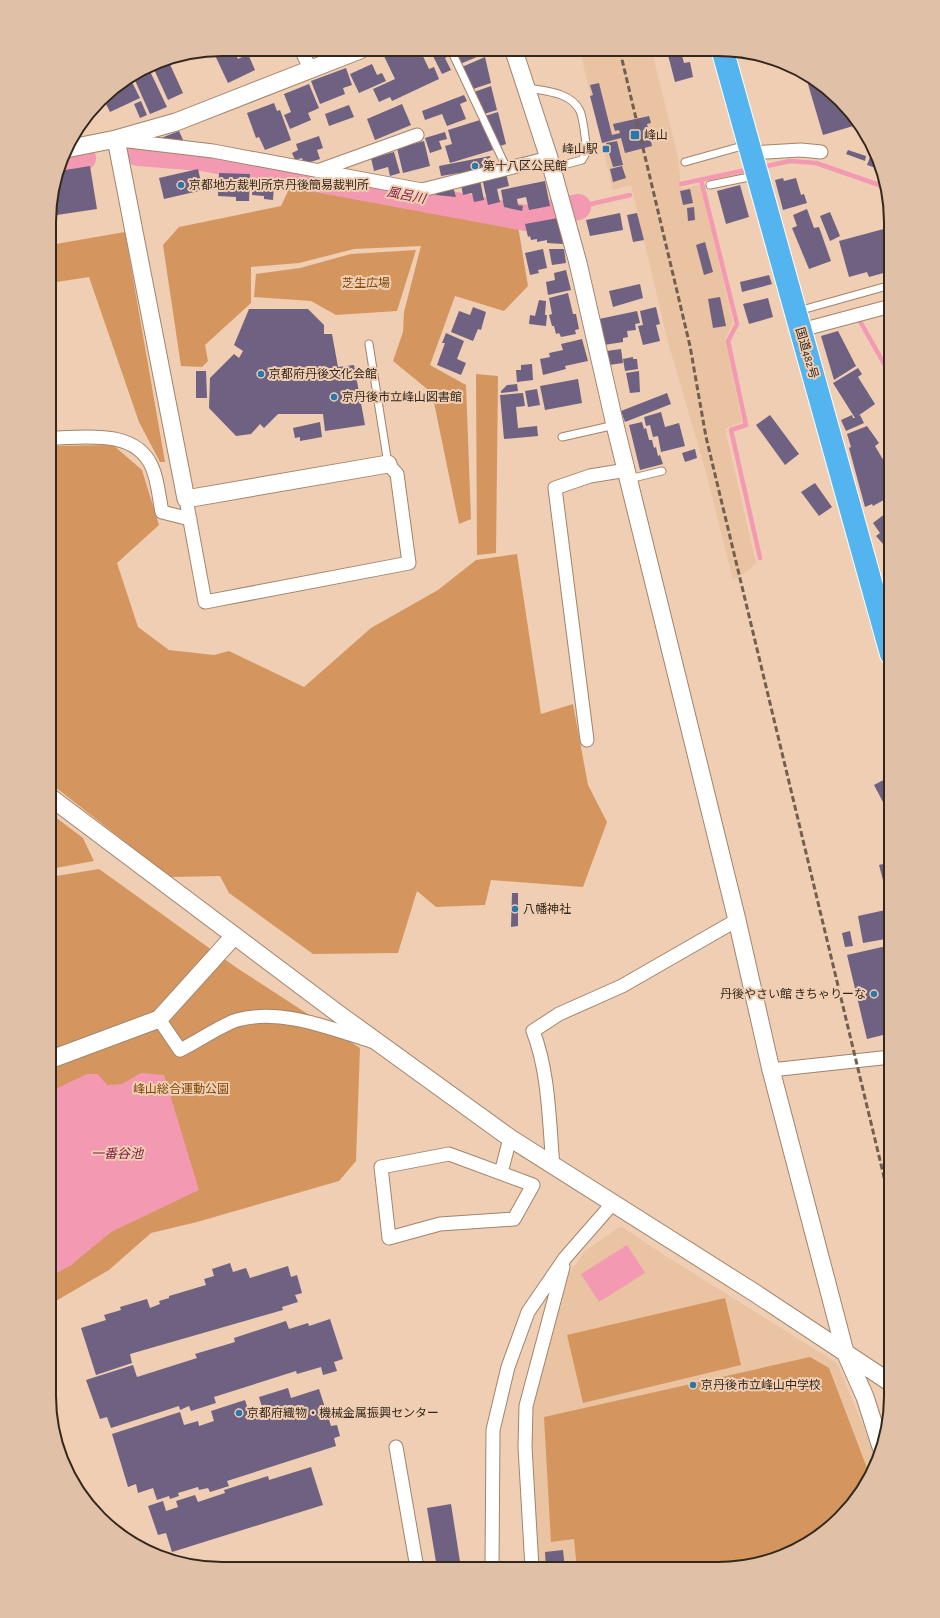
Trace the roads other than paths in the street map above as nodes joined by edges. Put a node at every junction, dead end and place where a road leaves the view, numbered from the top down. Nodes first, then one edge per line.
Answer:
1 (303, 56) edge
2 (344, 56) edge
3 (453, 56) edge
4 (516, 56) edge
5 (724, 56) edge
6 (310, 69) junction
7 (527, 88) junction
8 (417, 135) dead end
9 (116, 140) junction
10 (73, 148) edge
11 (750, 149) junction
12 (821, 152) dead end
13 (685, 162) dead end
14 (550, 163) junction
15 (507, 169) junction
16 (318, 171) junction
17 (757, 175) junction
18 (710, 185) dead end
19 (884, 288) edge
20 (884, 307) edge
21 (798, 321) junction
22 (369, 344) dead end
23 (615, 425) junction
24 (562, 437) dead end
25 (56, 438) edge
26 (388, 464) junction
27 (662, 471) dead end
28 (628, 475) junction
29 (186, 499) junction
30 (190, 519) junction
31 (884, 629) edge
32 (587, 740) dead end
33 (56, 802) edge
34 (737, 920) junction
35 (234, 936) junction
36 (158, 1019) junction
37 (377, 1042) junction
38 (56, 1057) edge
39 (884, 1058) edge
40 (771, 1070) junction
41 (510, 1138) junction
42 (553, 1166) junction
43 (501, 1173) junction
44 (613, 1203) junction
45 (565, 1258) junction
46 (845, 1352) junction
47 (884, 1378) edge
48 (879, 1437) edge
49 (396, 1446) dead end
50 (416, 1562) edge
51 (492, 1562) edge
52 (532, 1562) edge

1 - 6 street
2 - 6 street
3 - 15 lane
4 - 7 street
5 - 11 highway, 国道482号
6 - 9 street
7 - 14 street
7 - 14 lane
8 - 16 street
9 - 10 street
9 - 16 street
9 - 29 street
11 - 12 street
11 - 13 lane
11 - 17 highway, 国道482号
14 - 15 street
14 - 23 street
15 - 16 street
17 - 18 lane
17 - 21 highway, 国道482号
19 - 21 lane
20 - 21 street
21 - 31 highway, 国道482号
22 - 26 lane
23 - 24 lane
23 - 28 street
25 - 30 street
26 - 29 street
26 - 30 street
27 - 28 lane
28 - 32 street
28 - 34 street
29 - 30 street
33 - 35 street
34 - 40 street
34 - 42 street
35 - 36 street
35 - 37 street
36 - 37 street
36 - 38 street
37 - 41 street
39 - 40 street
40 - 46 street
41 - 42 street
41 - 43 street
42 - 44 street
43 - 43 street
44 - 45 street
44 - 46 street
45 - 51 street
45 - 52 street
46 - 47 street
46 - 48 street
49 - 50 street

